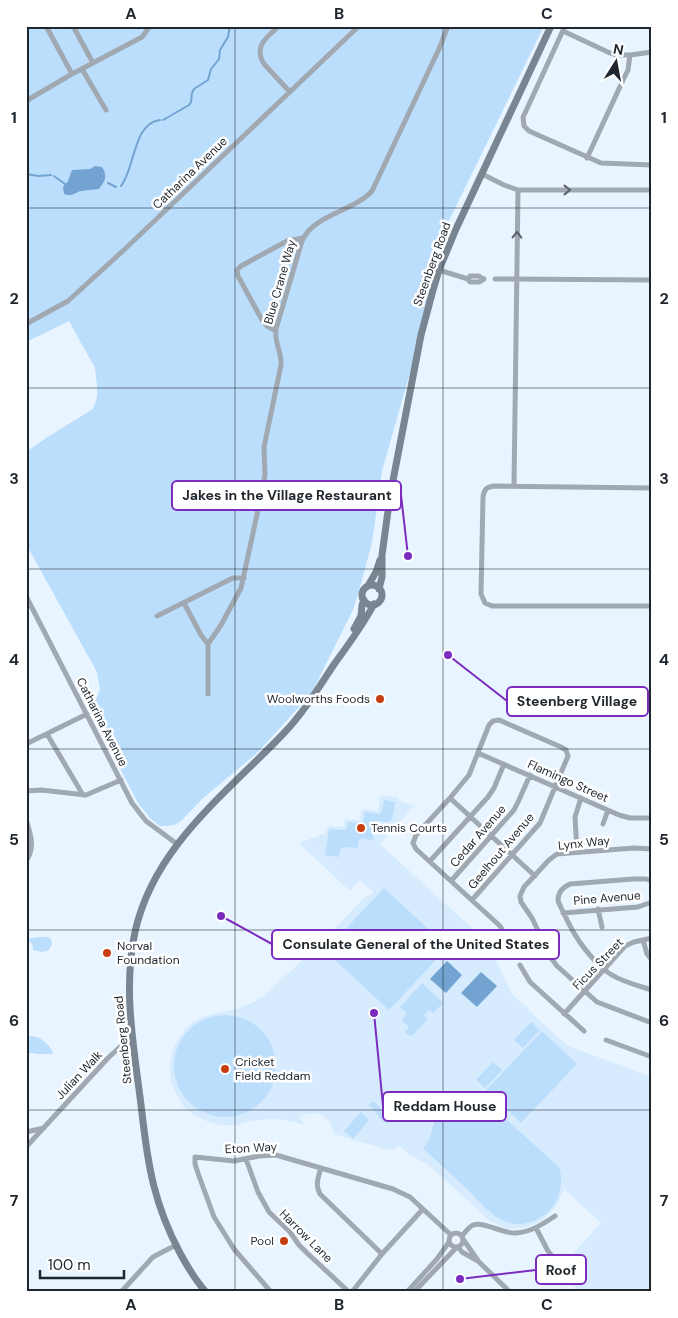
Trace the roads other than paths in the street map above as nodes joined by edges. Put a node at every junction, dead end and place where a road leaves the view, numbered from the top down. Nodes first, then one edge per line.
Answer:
1 (46, 26) edge
2 (74, 26) edge
3 (150, 26) edge
4 (279, 26) edge
5 (359, 26) edge
6 (448, 26) edge
7 (551, 26) edge
8 (651, 26) edge
9 (564, 29) edge
10 (652, 34) edge
11 (652, 52) edge
12 (630, 55) junction
13 (93, 63) junction
14 (82, 69) junction
15 (72, 74) junction
16 (290, 92) junction
17 (26, 101) edge
18 (106, 110) dead end
19 (587, 158) junction
20 (652, 165) edge
21 (482, 174) junction
22 (518, 190) junction
23 (652, 190) edge
24 (303, 238) junction
25 (439, 270) junction
26 (483, 279) dead end
27 (495, 279) dead end
28 (517, 280) junction
29 (652, 280) edge
30 (26, 324) edge
31 (276, 331) junction
32 (514, 486) junction
33 (652, 488) edge
34 (382, 555) junction
35 (244, 578) junction
36 (368, 586) junction
37 (379, 589) junction
38 (26, 596) edge
39 (364, 600) junction
40 (184, 603) junction
41 (374, 604) junction
42 (652, 606) edge
43 (157, 616) dead end
44 (208, 644) junction
45 (336, 662) junction
46 (208, 694) dead end
47 (87, 714) junction
48 (47, 734) junction
49 (26, 744) edge
50 (478, 753) junction
51 (504, 764) junction
52 (530, 775) junction
53 (121, 780) junction
54 (556, 787) junction
55 (26, 792) edge
56 (83, 795) junction
57 (450, 798) junction
58 (581, 798) junction
59 (608, 810) junction
60 (470, 816) junction
61 (652, 818) edge
62 (26, 819) edge
63 (603, 824) dead end
64 (491, 836) junction
65 (177, 844) junction
66 (652, 849) edge
67 (577, 852) junction
68 (512, 855) junction
69 (26, 861) edge
70 (430, 861) junction
71 (535, 876) junction
72 (451, 881) junction
73 (652, 881) edge
74 (472, 900) junction
75 (652, 902) edge
76 (598, 910) junction
77 (563, 912) junction
78 (602, 927) dead end
79 (652, 938) edge
80 (642, 940) junction
81 (509, 942) dead end
82 (652, 960) edge
83 (520, 966) dead end
84 (604, 969) junction
85 (652, 990) edge
86 (584, 992) junction
87 (564, 1014) junction
88 (652, 1022) edge
89 (584, 1031) dead end
90 (606, 1040) dead end
91 (133, 1042) junction
92 (652, 1058) edge
93 (44, 1128) junction
94 (26, 1132) edge
95 (27, 1144) edge
96 (246, 1160) junction
97 (321, 1168) junction
98 (424, 1209) junction
99 (555, 1216) dead end
100 (536, 1228) junction
101 (451, 1235) junction
102 (463, 1237) junction
103 (449, 1242) junction
104 (176, 1245) junction
105 (457, 1248) junction
106 (382, 1254) junction
107 (479, 1262) junction
108 (558, 1264) dead end
109 (431, 1269) junction
110 (121, 1292) edge
111 (206, 1292) edge
112 (271, 1292) edge
113 (351, 1292) edge
114 (407, 1292) edge
115 (414, 1292) edge
116 (510, 1292) edge

1 - 15 street
2 - 13 street
3 - 13 street
4 - 16 street
5 - 16 street, Catharina Avenue
6 - 24 street, Blue Crane Way
7 - 21 main road, Steenberg Road
8 - 10 street
9 - 12 street
9 - 19 street
11 - 12 street
12 - 19 street
13 - 14 street
14 - 15 street
14 - 18 street
15 - 17 street
16 - 30 street, Catharina Avenue
19 - 20 street
21 - 22 street
21 - 25 main road, Steenberg Road
22 -> 23 street
28 -> 22 street
24 - 31 street, Blue Crane Way
24 - 31 street
25 - 26 street
25 - 34 main road, Steenberg Road
27 - 28 street
28 - 29 street
28 - 32 street
31 - 35 street, Blue Crane Way
32 - 33 street
32 - 42 street
34 - 36 main road, Steenberg Road
34 - 37 main road, Steenberg Road
35 - 40 street
35 - 44 street, Blue Crane Way
36 - 37 main road
36 - 39 main road
37 - 41 main road
38 - 47 street, Catharina Avenue
39 - 41 main road
39 - 45 main road, Steenberg Road
40 - 43 street
40 - 44 street
41 - 45 main road, Steenberg Road
44 - 46 street
45 - 65 main road, Steenberg Road
47 - 48 street
47 - 53 street, Catharina Avenue
48 - 49 street
48 - 56 street
50 - 51 street, Flamingo Street
50 - 54 street, Geelhout Avenue
50 - 57 street
51 - 52 street, Flamingo Street
51 - 60 street
52 - 54 street, Flamingo Street
52 - 64 street, Cedar Avenue
53 - 56 street
53 - 65 street, Catharina Avenue
54 - 58 street, Flamingo Street
54 - 68 street, Geelhout Avenue
55 - 56 street
57 - 60 street
57 - 70 street
58 - 59 street, Flamingo Street
58 - 67 street
59 - 61 street, Flamingo Street
59 - 63 street
60 - 64 street
60 - 70 street
62 - 69 street
64 - 68 street
64 - 72 street, Cedar Avenue
65 - 91 main road, Steenberg Road
66 - 67 street, Lynx Way
67 - 71 street, Lynx Way
68 - 71 street
68 - 74 street, Geelhout Avenue
70 - 72 street
71 - 86 street, Lynx Way
72 - 74 street
73 - 77 street
74 - 81 street
75 - 76 street, Pine Avenue
76 - 77 street, Pine Avenue
76 - 78 street
77 - 84 street
79 - 80 street, Ficus Street
80 - 82 street
80 - 84 street, Ficus Street
83 - 87 street
84 - 85 street
84 - 86 street, Ficus Street
86 - 87 street, Ficus Street
86 - 88 street, Lynx Way
87 - 89 street
90 - 92 street
91 - 93 street, Julian Walk
91 - 104 main road, Steenberg Road
93 - 94 street
93 - 95 street, Julian Walk
96 - 97 street, Eton Way
96 - 112 street, Eton Way
96 - 113 street, Harrow Lane
97 - 98 street, Eton Way
97 - 106 street
98 - 101 street, Eton Way
98 - 106 street
99 - 100 street
100 - 102 street
100 - 108 street
101 - 102 street
101 - 103 street
102 - 105 street
102 - 107 street
103 - 105 street
103 - 109 street
104 - 110 street
104 - 111 main road, Steenberg Road
105 - 107 street
105 - 109 street
106 - 113 street
107 - 116 street
109 - 114 street
109 - 115 street

